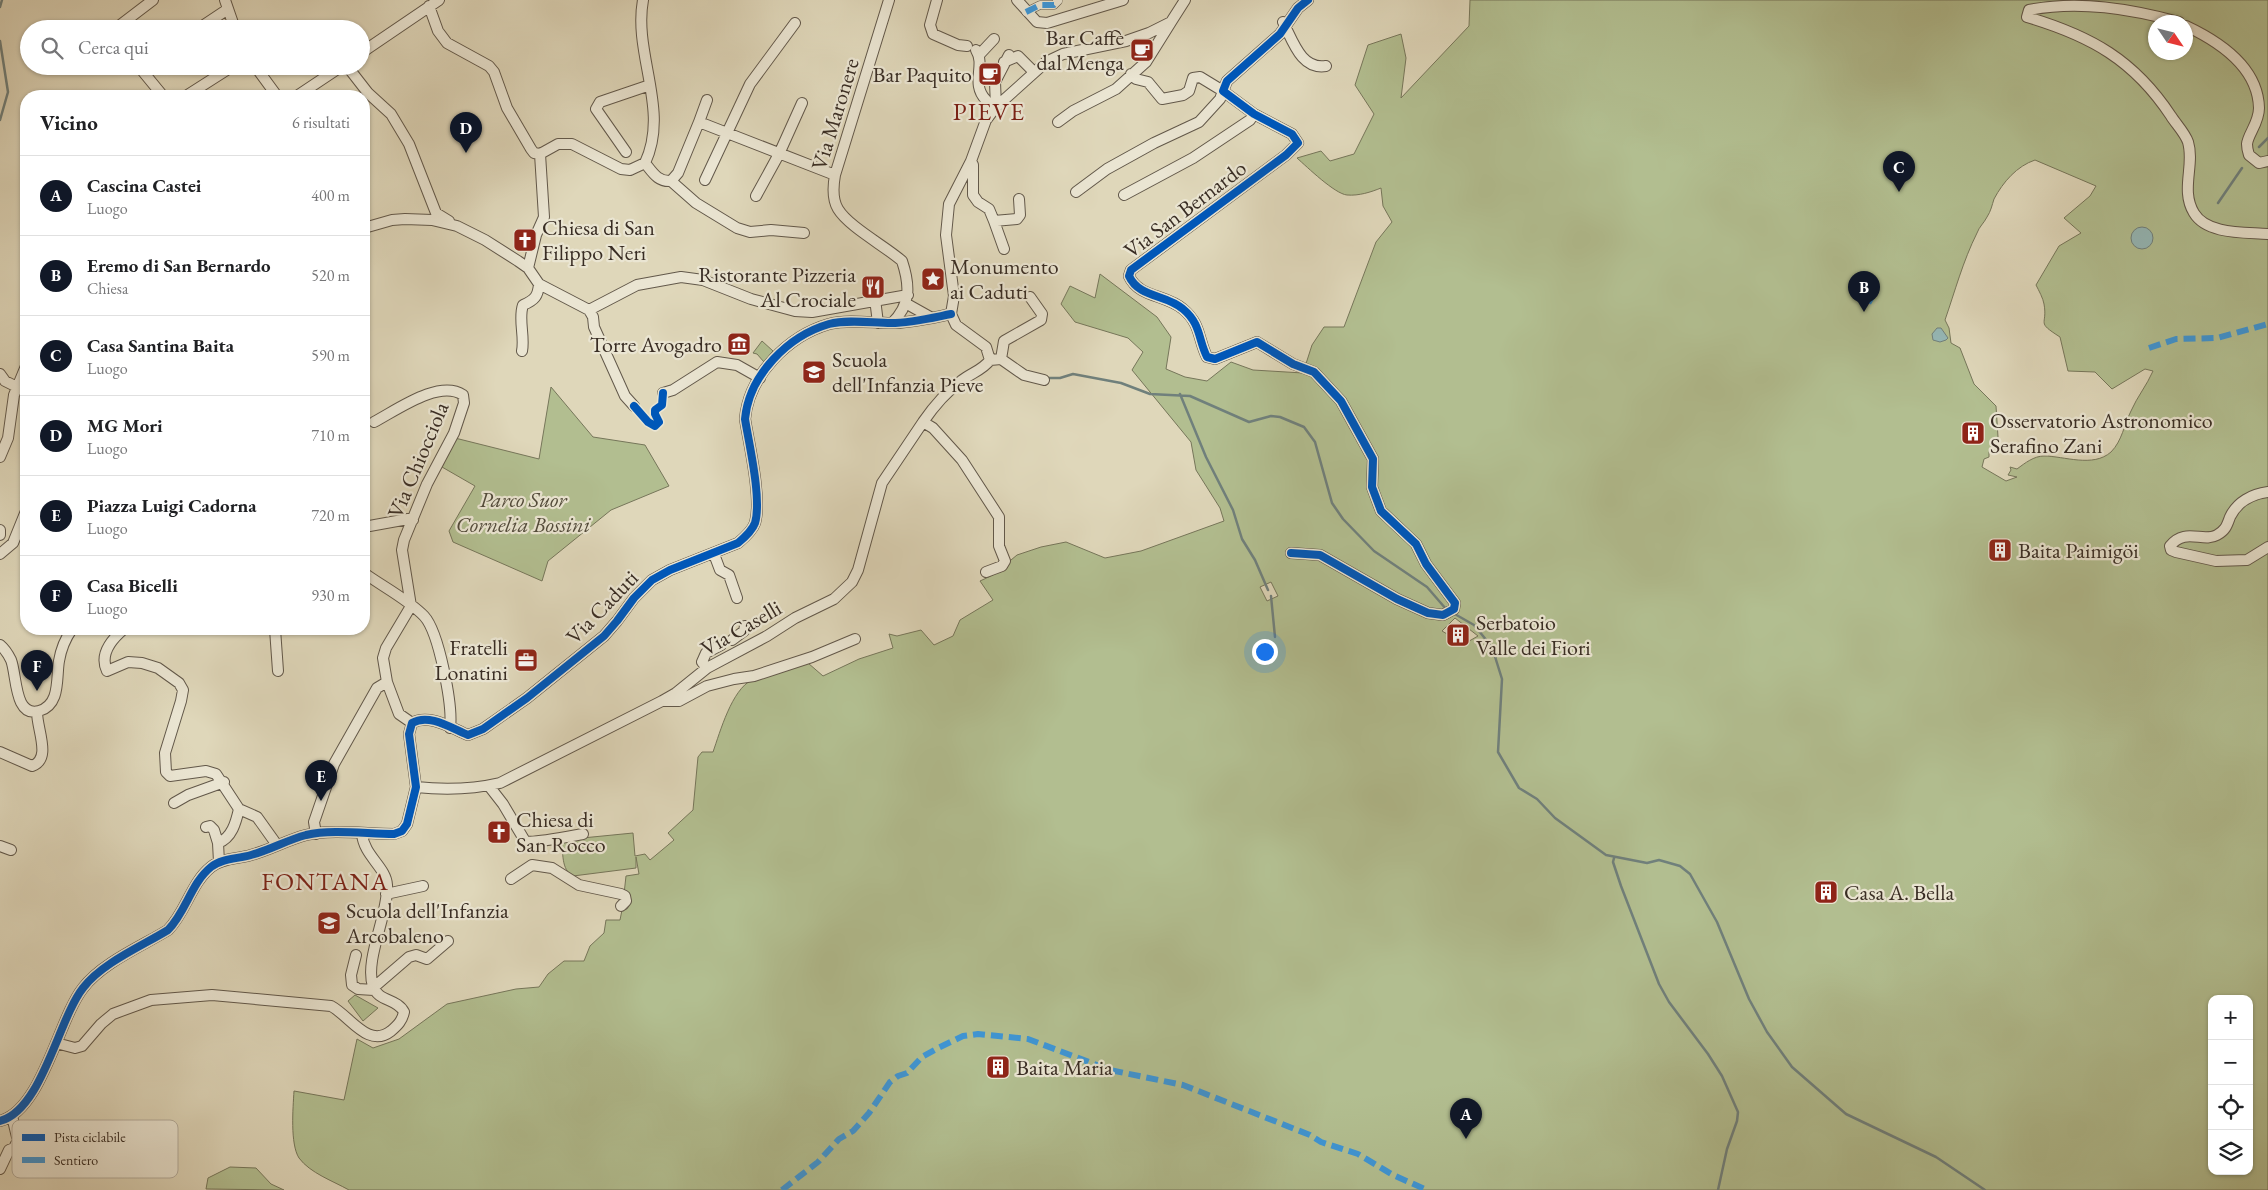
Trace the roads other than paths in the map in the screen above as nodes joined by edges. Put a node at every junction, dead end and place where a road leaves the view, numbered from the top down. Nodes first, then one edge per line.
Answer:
1 (153, 0) edge
2 (439, 0) edge
3 (643, 0) edge
4 (889, 0) edge
5 (937, 0) edge
6 (1017, 0) edge
7 (1123, 0) edge
8 (1185, 0) edge
9 (1308, 0) edge
10 (1058, 1) edge
11 (226, 4) edge
12 (430, 6) junction
13 (1026, 12) junction
14 (2149, 15) edge
15 (127, 20) edge
16 (208, 20) edge
17 (232, 20) edge
18 (1171, 22) junction
19 (1283, 22) junction
20 (795, 23) dead end
21 (2193, 30) edge
22 (994, 39) dead end
23 (370, 47) edge
24 (974, 50) junction
25 (1326, 66) dead end
26 (1034, 72) junction
27 (1130, 74) junction
28 (146, 75) edge
29 (219, 75) edge
30 (261, 75) edge
31 (331, 75) edge
32 (354, 75) edge
33 (650, 85) junction
34 (158, 90) edge
35 (195, 90) edge
36 (272, 90) edge
37 (314, 90) edge
38 (366, 90) edge
39 (1223, 91) junction
40 (370, 95) edge
41 (708, 100) dead end
42 (802, 103) dead end
43 (996, 107) junction
44 (1254, 114) junction
45 (986, 120) junction
46 (699, 122) junction
47 (1058, 122) dead end
48 (726, 133) junction
49 (626, 152) dead end
50 (540, 154) junction
51 (779, 154) junction
52 (971, 161) junction
53 (2268, 161) edge
54 (645, 163) junction
55 (835, 175) junction
56 (705, 180) dead end
57 (671, 181) junction
58 (1076, 192) dead end
59 (1124, 195) dead end
60 (756, 196) dead end
61 (1019, 199) dead end
62 (994, 221) junction
63 (370, 226) edge
64 (457, 226) junction
65 (804, 233) dead end
66 (2268, 234) edge
67 (1004, 249) dead end
68 (530, 264) junction
69 (544, 286) junction
70 (1030, 297) dead end
71 (875, 299) junction
72 (907, 299) junction
73 (589, 310) junction
74 (951, 314) junction
75 (932, 318) junction
76 (878, 323) junction
77 (892, 323) junction
78 (522, 351) dead end
79 (995, 359) junction
80 (0, 374) edge
81 (760, 378) junction
82 (20, 380) edge
83 (1044, 380) dead end
84 (17, 387) junction
85 (663, 393) joint
86 (634, 406) joint
87 (374, 422) dead end
88 (923, 422) junction
89 (0, 457) edge
90 (2268, 492) edge
91 (413, 520) junction
92 (20, 526) edge
93 (370, 526) edge
94 (0, 530) edge
95 (0, 535) edge
96 (2268, 547) edge
97 (1291, 553) dead end
98 (0, 554) edge
99 (714, 554) junction
100 (986, 572) dead end
101 (370, 578) edge
102 (737, 598) dead end
103 (411, 606) junction
104 (745, 626) dead end
105 (68, 635) edge
106 (117, 635) edge
107 (275, 635) edge
108 (855, 639) dead end
109 (732, 640) dead end
110 (0, 645) edge
111 (721, 646) dead end
112 (707, 668) junction
113 (278, 671) dead end
114 (387, 682) junction
115 (662, 701) junction
116 (37, 712) junction
117 (412, 723) junction
118 (450, 728) junction
119 (0, 752) edge
120 (224, 782) junction
121 (489, 786) junction
122 (416, 787) junction
123 (174, 803) dead end
124 (239, 809) junction
125 (206, 827) dead end
126 (316, 834) junction
127 (362, 834) junction
128 (583, 834) dead end
129 (218, 843) junction
130 (276, 844) junction
131 (0, 846) edge
132 (11, 850) dead end
133 (219, 862) junction
134 (511, 879) dead end
135 (423, 886) dead end
136 (386, 894) junction
137 (621, 906) dead end
138 (448, 941) dead end
139 (356, 955) dead end
140 (373, 989) junction
141 (56, 1043) junction
142 (12, 1116) junction
143 (13, 1120) edge
144 (0, 1121) edge
145 (12, 1149) edge
146 (0, 1169) edge

1 - 15 street
2 - 12 street
3 - 33 street
4 - 55 street, Via Maronere
5 - 24 street
6 - 13 street
7 - 13 street
8 - 18 street
9 - 19 street
10 - 13 street
11 - 16 street
11 - 17 street
12 - 23 street
12 - 50 street
14 - 66 street
18 - 26 street
18 - 27 street
19 - 25 street
19 - 39 street
20 - 48 street
21 - 53 street
22 - 24 street
24 - 45 street
26 - 43 street
26 - 43 street
27 - 39 street, Via San Bernardo
27 - 47 street
28 - 34 street
29 - 35 street
30 - 36 street
31 - 37 street
32 - 38 street
33 - 49 street
33 - 54 street
39 - 44 street, Via San Bernardo
39 - 58 street
40 - 64 street
41 - 46 street
42 - 51 street
43 - 45 street
44 - 59 street, Via San Bernardo
44 - 97 street, Via San Bernardo
45 - 52 street
46 - 48 street
46 - 57 street
48 - 51 street
48 - 56 street
50 - 54 street
50 - 68 street
51 - 55 street
51 - 60 street
52 - 62 street
52 - 74 street
54 - 57 street
55 - 72 street, Via Maronere
57 - 65 street
61 - 62 street
62 - 67 street
63 - 64 street
64 - 68 street
68 - 69 street
69 - 73 street
69 - 78 street
70 - 79 street
71 - 72 street
71 - 73 street
71 - 76 street
72 - 75 street
72 - 77 street
73 - 86 street
74 - 75 street, Via Caduti
74 - 79 street
75 - 77 street, Via Caduti
76 - 77 street, Via Caduti
76 - 81 street, Via Caduti
79 - 83 street
79 - 88 street, Via Caselli
80 - 84 street
81 - 85 street
81 - 99 street, Via Caduti
82 - 84 street
84 - 89 street
85 - 86 street
87 - 91 street, Via Chiocciola
88 - 100 street
88 - 112 street, Via Caselli
90 - 96 street
91 - 93 street
91 - 103 street, Via Chiocciola
92 - 98 street
94 - 95 street
99 - 102 street
99 - 118 street, Via Caduti
101 - 103 street
103 - 114 street
103 - 118 street
104 - 109 street
105 - 116 street
106 - 120 street
107 - 113 street
108 - 115 street
110 - 116 street
111 - 112 street
112 - 115 street, Via Caselli
114 - 117 street
114 - 126 street
115 - 121 street, Via Caselli
116 - 119 street
117 - 118 street, Via Caduti
117 - 122 street
120 - 123 street
120 - 124 street
121 - 122 street, Via Caselli
121 - 128 street
122 - 127 street
124 - 129 street
124 - 130 street
125 - 129 street
126 - 127 street
126 - 130 street
127 - 136 street
129 - 133 street
130 - 133 street
131 - 132 street
133 - 141 street
134 - 137 street
135 - 136 street
136 - 140 street
138 - 140 street
139 - 140 street
140 - 141 street
141 - 142 street
142 - 143 street
142 - 144 street
145 - 146 street

